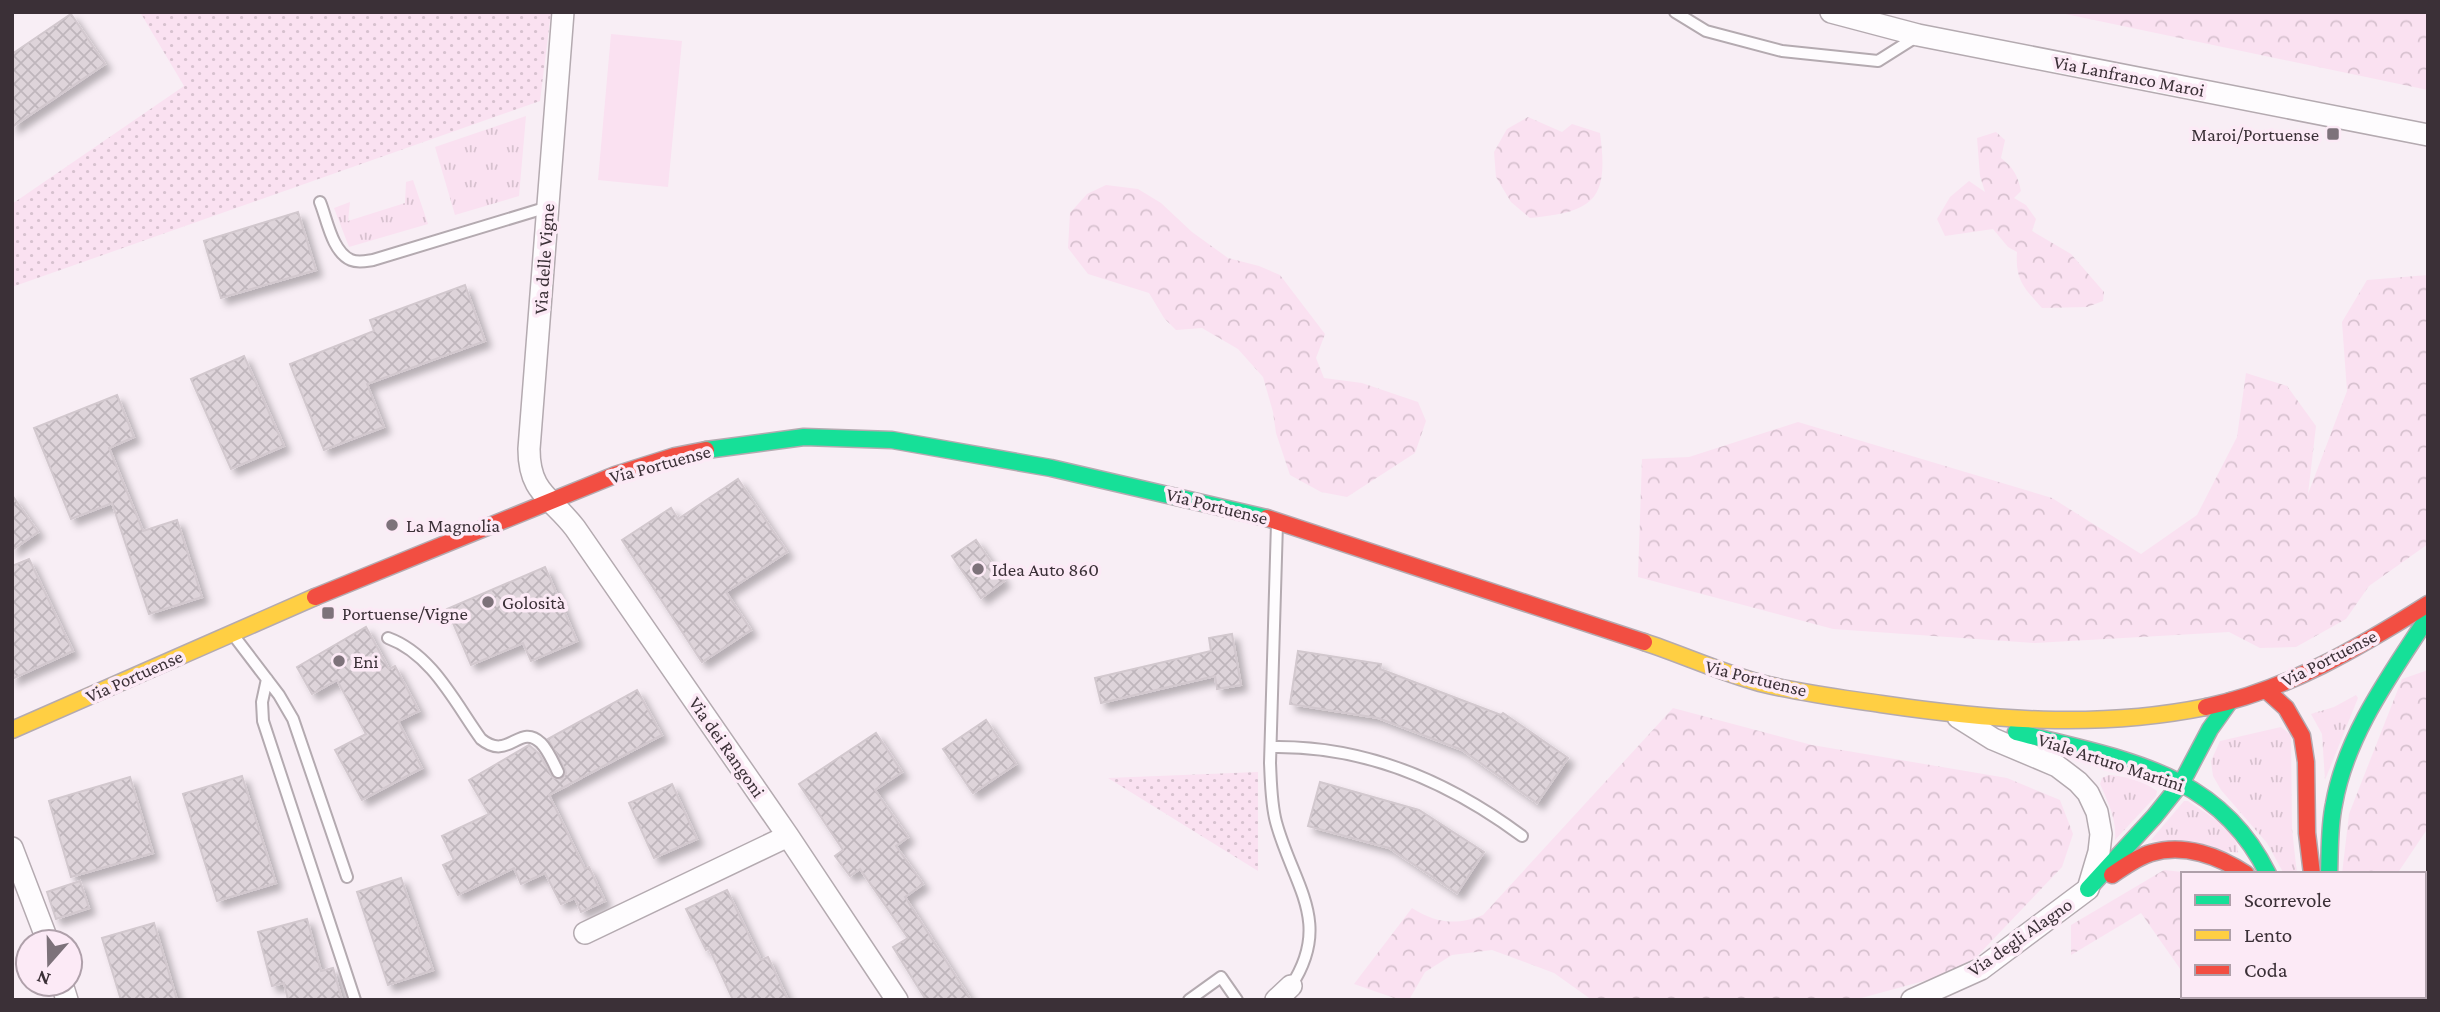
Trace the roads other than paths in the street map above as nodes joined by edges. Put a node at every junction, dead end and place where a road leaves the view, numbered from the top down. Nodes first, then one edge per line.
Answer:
1 (563, 12) edge
2 (1675, 12) edge
3 (1831, 12) edge
4 (1918, 35) junction
5 (2428, 135) edge
6 (320, 202) dead end
7 (548, 206) junction
8 (549, 501) junction
9 (1277, 520) junction
10 (2428, 604) edge
11 (2428, 617) edge
12 (232, 633) junction
13 (388, 638) dead end
14 (267, 679) junction
15 (2266, 690) junction
16 (2230, 701) junction
17 (1958, 716) junction
18 (12, 730) edge
19 (1271, 747) junction
20 (558, 772) dead end
21 (2182, 782) junction
22 (788, 836) junction
23 (1522, 836) dead end
24 (12, 848) edge
25 (2243, 872) edge
26 (2267, 872) edge
27 (2312, 872) edge
28 (2329, 872) edge
29 (347, 877) dead end
30 (2088, 889) junction
31 (42, 928) edge
32 (585, 933) dead end
33 (1283, 993) edge
34 (355, 1000) edge
35 (898, 1000) edge
36 (1189, 1000) edge
37 (1237, 1000) edge
38 (1912, 1000) edge

1 - 7 street, Via delle Vigne
2 - 4 lane
3 - 4 street, Via Lanfranco Maroi
4 - 5 street, Via Lanfranco Maroi
6 - 7 lane
7 - 8 street, Via delle Vigne
8 - 9 main road, Via Portuense
8 - 12 main road, Via Portuense
8 - 22 street, Via dei Rangoni
9 - 17 main road, Via Portuense
9 - 19 lane
10 - 15 main road, Via Portuense
11 - 28 main road
12 - 14 lane
12 - 18 main road, Via Portuense
13 - 20 lane
14 - 29 lane
14 - 34 lane
15 - 16 main road, Via Portuense
15 - 27 main road
16 - 17 main road, Via Portuense
16 - 21 main road, Via degli Alagno
17 - 21 main road, Viale Arturo Martini
17 - 30 street, Via degli Alagno
19 - 23 lane
19 - 33 lane
21 - 26 main road, Viale Arturo Martini
21 - 30 main road, Via degli Alagno
22 - 32 street
22 - 35 street, Via dei Rangoni
24 - 31 street
25 - 30 main road
30 - 38 street, Via degli Alagno
36 - 37 lane

